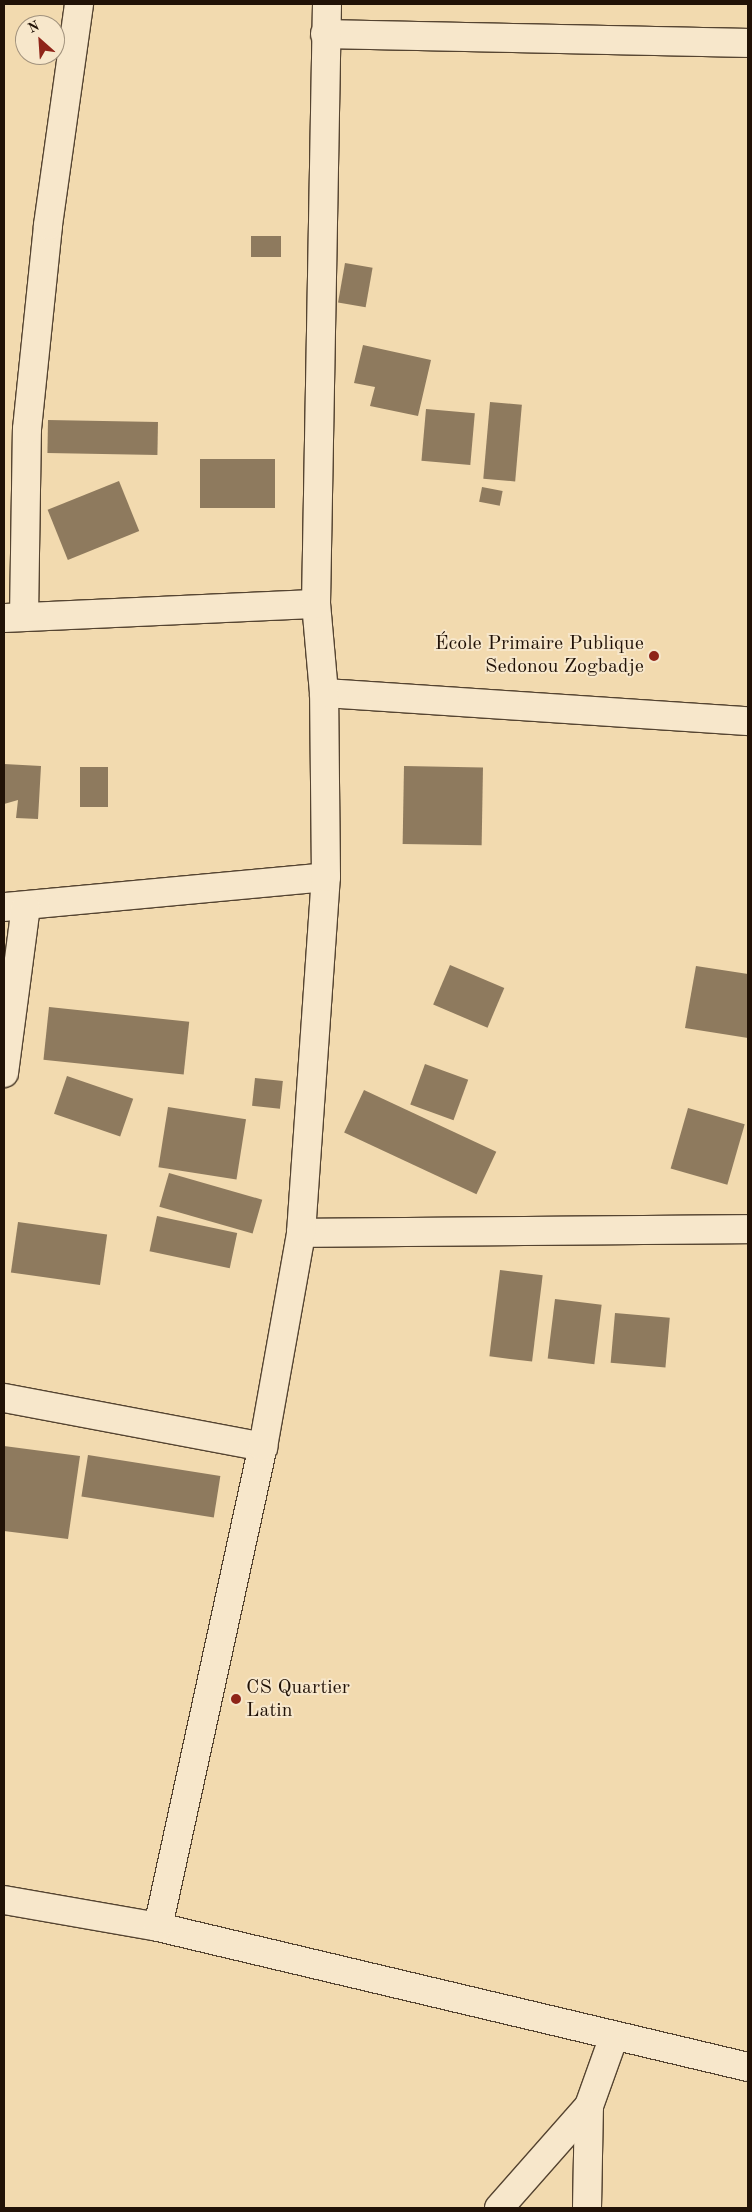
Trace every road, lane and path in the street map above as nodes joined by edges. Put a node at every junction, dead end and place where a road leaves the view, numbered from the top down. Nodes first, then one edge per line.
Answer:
1 (79, 4) edge
2 (327, 4) edge
3 (325, 34) junction
4 (748, 43) edge
5 (316, 604) junction
6 (14, 617) edge
7 (324, 693) junction
8 (748, 721) edge
9 (326, 877) junction
10 (15, 907) edge
11 (4, 1073) edge
12 (748, 1229) edge
13 (301, 1233) junction
14 (4, 1398) edge
15 (263, 1447) junction
16 (4, 1900) edge
17 (158, 1927) junction
18 (614, 2036) junction
19 (748, 2067) edge
20 (589, 2106) junction
21 (498, 2208) edge
22 (587, 2208) edge

1 - 6 street
2 - 3 street
3 - 4 street
3 - 5 street
5 - 6 street
5 - 7 street
7 - 8 street
7 - 9 street
9 - 10 street
9 - 13 street
10 - 11 street
12 - 13 street
13 - 15 street
14 - 15 street
15 - 17 street
16 - 17 street
17 - 18 street
18 - 19 street
18 - 20 street
20 - 21 street
20 - 22 street

